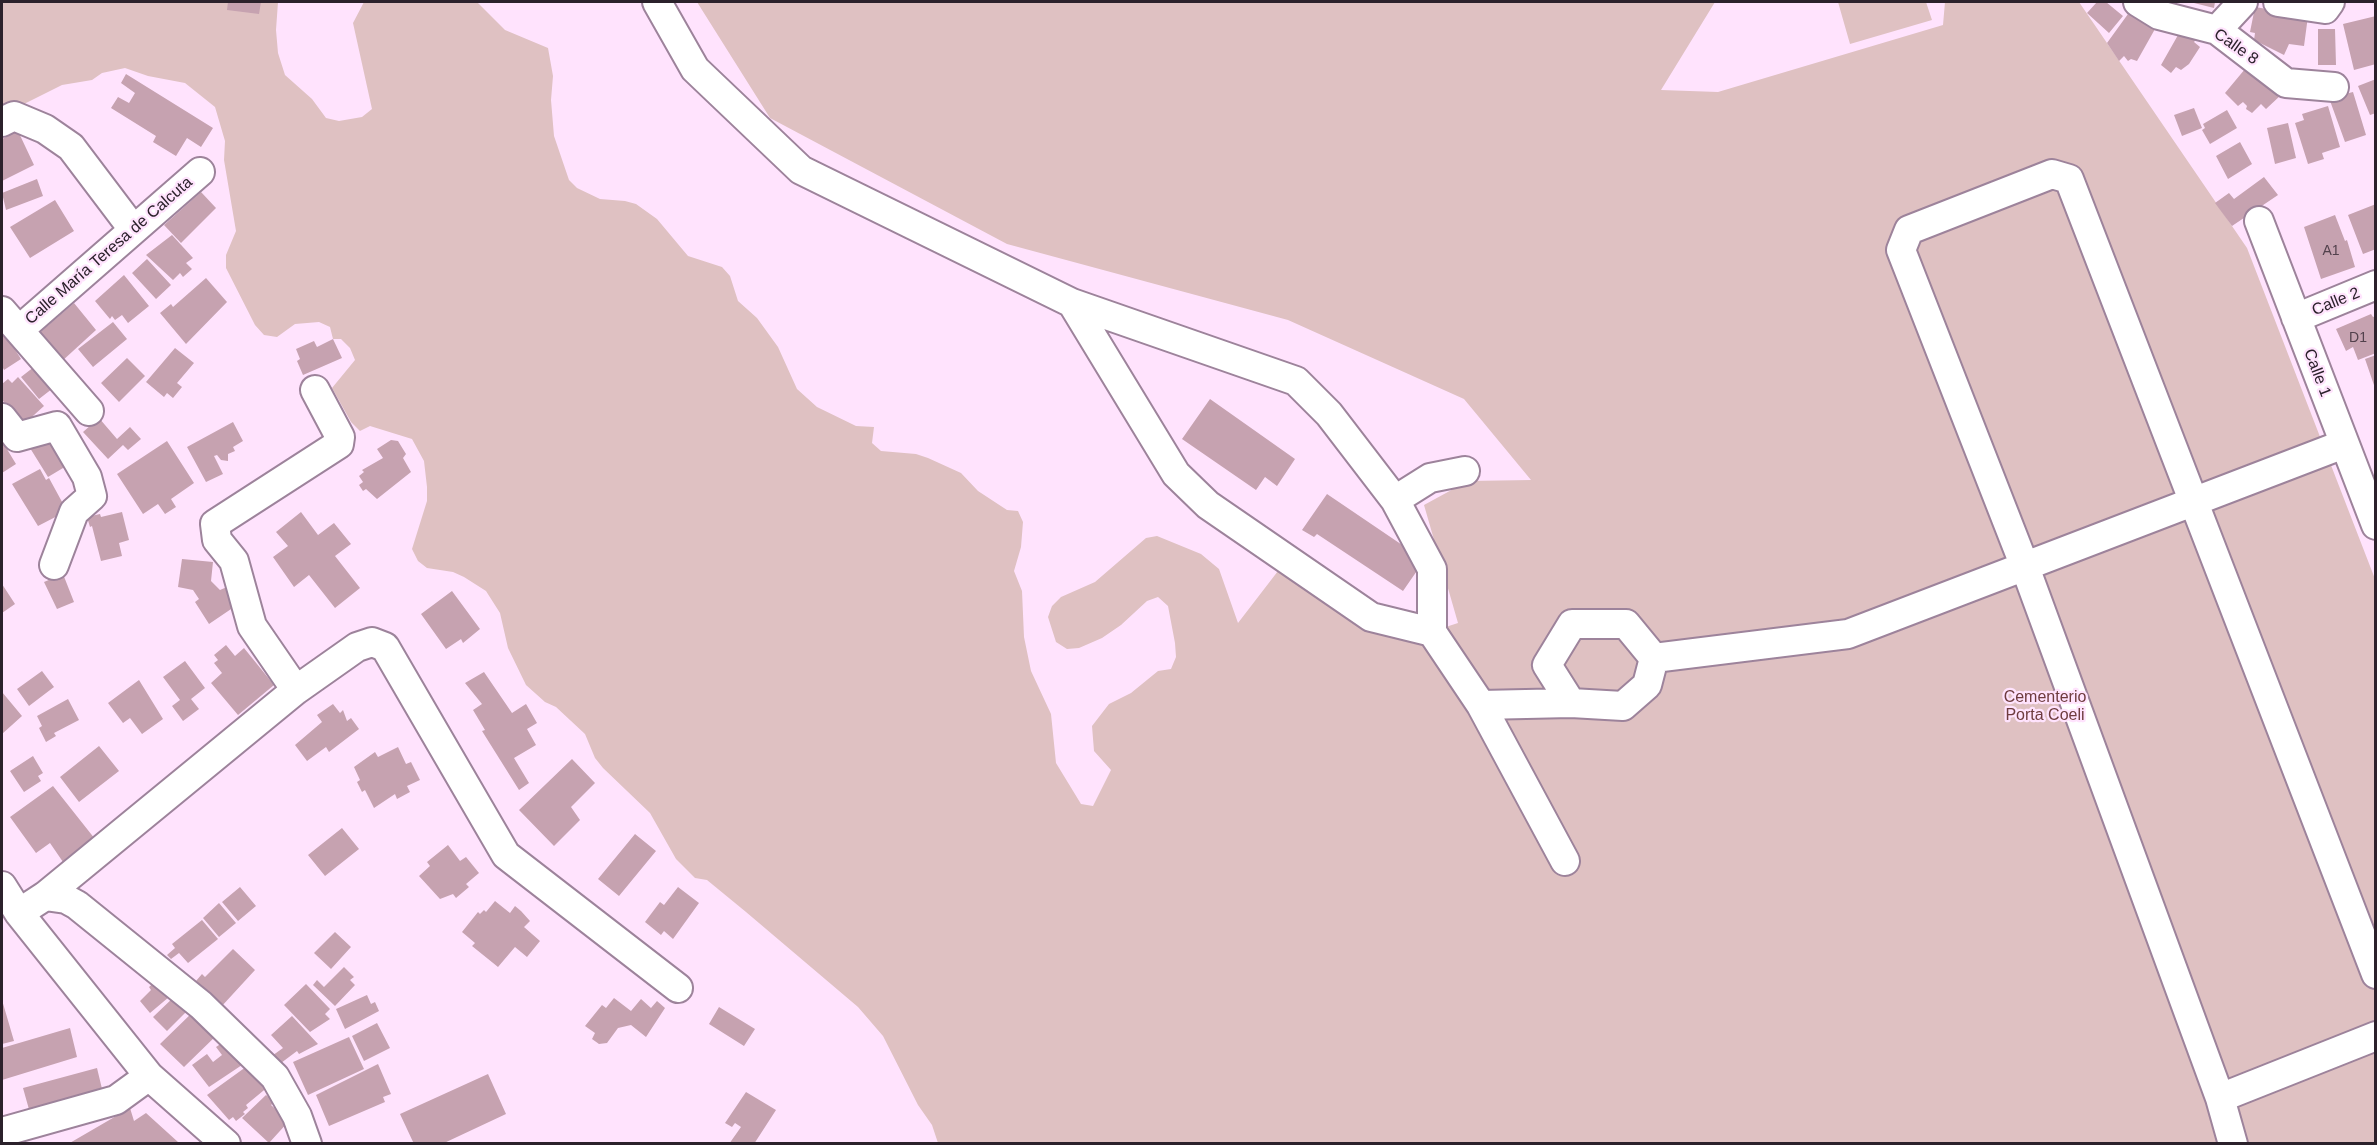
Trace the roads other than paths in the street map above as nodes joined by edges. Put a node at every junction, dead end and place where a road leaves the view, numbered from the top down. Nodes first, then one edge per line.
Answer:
1 (657, 2) edge
2 (2138, 2) edge
3 (2243, 2) edge
4 (2278, 2) edge
5 (2330, 2) edge
6 (2217, 30) junction
7 (2334, 87) dead end
8 (2, 122) edge
9 (200, 171) dead end
10 (2259, 221) dead end
11 (133, 229) junction
12 (2376, 285) edge
13 (1072, 303) junction
14 (2296, 318) junction
15 (10, 320) edge
16 (315, 390) dead end
17 (88, 411) dead end
18 (2, 418) edge
19 (2344, 444) junction
20 (1465, 471) dead end
21 (1395, 500) junction
22 (2194, 501) junction
23 (2376, 525) edge
24 (54, 566) dead end
25 (2025, 567) junction
26 (1432, 632) junction
27 (1654, 658) junction
28 (296, 690) junction
29 (1570, 703) junction
30 (1481, 705) junction
31 (1565, 861) dead end
32 (2, 886) edge
33 (45, 896) junction
34 (19, 913) junction
35 (2376, 974) edge
36 (678, 988) dead end
37 (2376, 1036) edge
38 (149, 1076) junction
39 (2220, 1098) junction
40 (2, 1132) edge
41 (226, 1143) edge
42 (307, 1143) edge
43 (2232, 1143) edge

1 - 13 street
2 - 6 street, Calle 8
3 - 6 street
4 - 5 street
6 - 7 street, Calle 8
8 - 11 street
9 - 11 street, Calle María Teresa de Calcuta
10 - 14 street, Calle 1
11 - 15 street, Calle María Teresa de Calcuta
12 - 14 street, Calle 2
13 - 21 street
13 - 26 street
14 - 19 street, Calle 1
15 - 17 street
16 - 28 street
18 - 24 street
19 - 22 street
19 - 23 street, Calle 1
20 - 21 street
21 - 26 street
22 - 25 street
22 - 25 street
22 - 35 street
25 - 27 street
25 - 39 street
26 - 30 street
27 - 29 street
27 - 29 street
28 - 33 street
28 - 36 street
29 - 30 street
30 - 31 street
32 - 34 street
33 - 34 street
33 - 42 street
34 - 38 street
37 - 39 street
38 - 40 street
38 - 41 street
39 - 43 street

